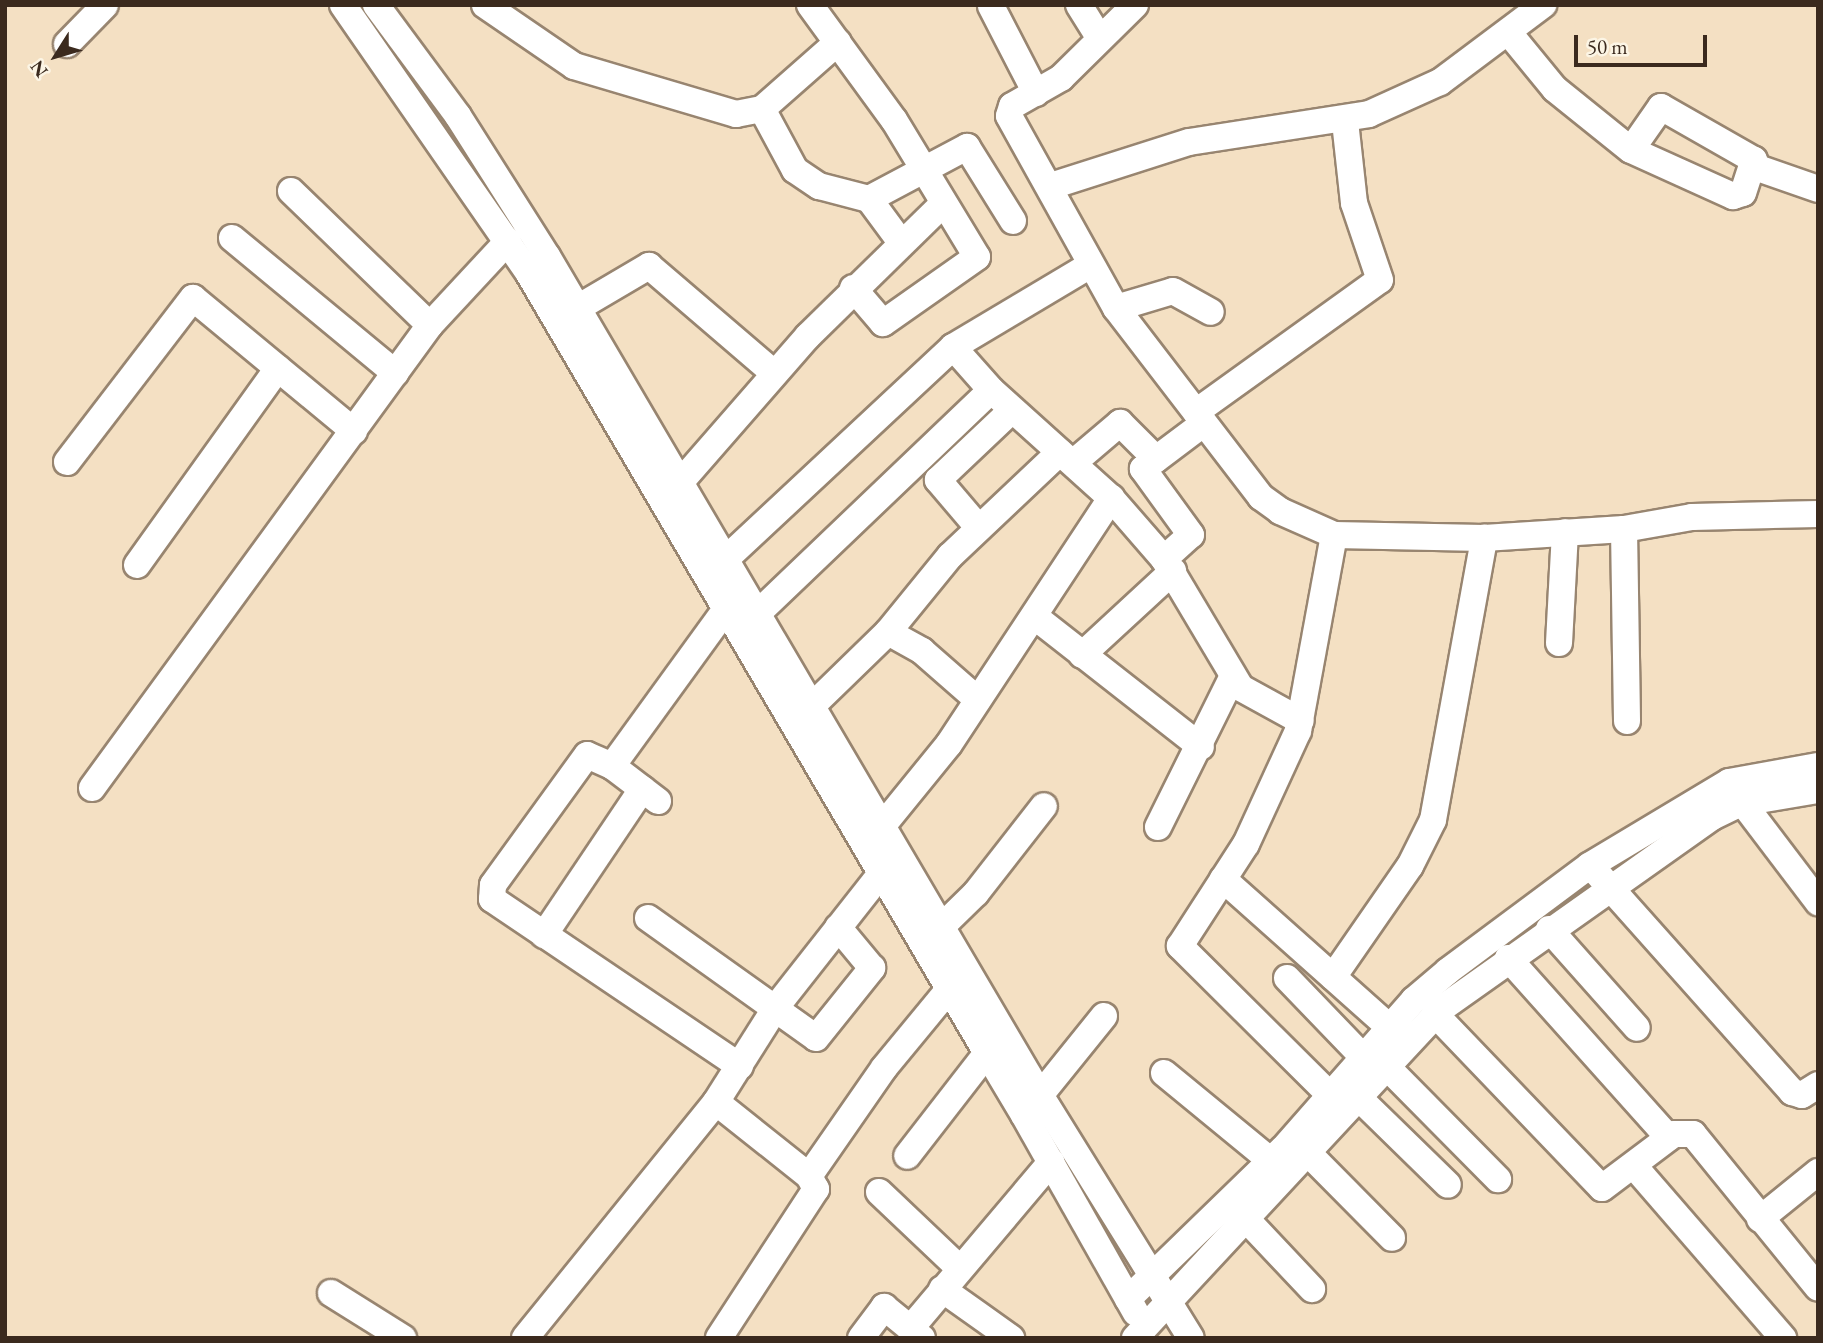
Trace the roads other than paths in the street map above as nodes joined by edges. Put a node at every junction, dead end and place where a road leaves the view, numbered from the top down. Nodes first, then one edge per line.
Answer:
1 (105, 5) edge
2 (343, 5) edge
3 (376, 5) edge
4 (485, 5) edge
5 (810, 5) edge
6 (1079, 5) edge
7 (1135, 5) edge
8 (1543, 5) edge
9 (991, 6) edge
10 (1508, 33) junction
11 (1098, 36) junction
12 (838, 42) junction
13 (67, 44) dead end
14 (1036, 93) junction
15 (762, 109) junction
16 (1345, 121) junction
17 (1631, 150) junction
18 (1752, 166) junction
19 (924, 169) junction
20 (1051, 186) junction
21 (1818, 189) edge
22 (291, 191) dead end
23 (869, 199) junction
24 (943, 204) junction
25 (1013, 221) dead end
26 (232, 238) dead end
27 (509, 242) junction
28 (900, 242) junction
29 (1089, 267) junction
30 (853, 288) junction
31 (1116, 308) junction
32 (1211, 312) dead end
33 (567, 313) junction
34 (430, 326) junction
35 (953, 347) junction
36 (278, 368) junction
37 (395, 373) junction
38 (774, 373) junction
39 (991, 390) junction
40 (1012, 410) junction
41 (1200, 418) junction
42 (354, 431) junction
43 (1067, 458) junction
44 (1156, 458) junction
45 (67, 462) dead end
46 (683, 480) junction
47 (1111, 498) junction
48 (665, 500) junction
49 (1818, 514) edge
50 (978, 527) junction
51 (1624, 529) junction
52 (1565, 532) junction
53 (1334, 535) junction
54 (1484, 538) junction
55 (729, 556) junction
56 (136, 565) dead end
57 (1168, 565) junction
58 (727, 608) junction
59 (759, 612) junction
60 (1034, 617) junction
61 (888, 632) junction
62 (1559, 643) dead end
63 (1082, 655) junction
64 (1232, 678) junction
65 (978, 700) junction
66 (815, 703) junction
67 (1301, 721) junction
68 (1627, 721) dead end
69 (1201, 747) junction
70 (612, 766) junction
71 (1818, 766) edge
72 (92, 788) dead end
73 (1818, 790) edge
74 (1735, 793) junction
75 (1044, 806) dead end
76 (886, 824) junction
77 (1158, 827) dead end
78 (867, 845) junction
79 (1589, 866) junction
80 (884, 870) junction
81 (1223, 879) junction
82 (1611, 886) junction
83 (1818, 902) edge
84 (648, 918) dead end
85 (838, 927) junction
86 (1549, 929) junction
87 (934, 934) junction
88 (544, 935) junction
89 (1508, 958) junction
90 (1332, 977) junction
91 (1287, 978) dead end
92 (950, 988) junction
93 (776, 1007) junction
94 (1435, 1014) junction
95 (1104, 1016) dead end
96 (1389, 1027) junction
97 (1637, 1028) dead end
98 (987, 1053) junction
99 (1375, 1062) junction
100 (740, 1066) junction
101 (1164, 1073) dead end
102 (1818, 1084) edge
103 (1346, 1098) junction
104 (716, 1102) junction
105 (1033, 1106) junction
106 (1669, 1138) junction
107 (1309, 1154) junction
108 (907, 1156) dead end
109 (1272, 1161) junction
110 (1051, 1162) junction
111 (1634, 1166) junction
112 (809, 1176) junction
113 (1498, 1179) dead end
114 (1815, 1179) edge
115 (1448, 1185) dead end
116 (879, 1192) dead end
117 (1760, 1219) junction
118 (1247, 1220) junction
119 (1392, 1238) dead end
120 (958, 1267) junction
121 (1154, 1276) junction
122 (1818, 1288) edge
123 (942, 1289) junction
124 (1312, 1289) dead end
125 (331, 1293) dead end
126 (1128, 1299) junction
127 (1171, 1303) junction
128 (916, 1333) edge
129 (1143, 1334) edge
130 (403, 1338) edge
131 (525, 1338) edge
132 (719, 1338) edge
133 (861, 1338) edge
134 (1011, 1338) edge
135 (1191, 1338) edge
136 (1783, 1338) edge

1 - 13 street
2 - 27 street
3 - 33 street
4 - 15 street
5 - 12 street
6 - 11 street
7 - 11 street
8 - 10 street
9 - 14 street
10 - 16 street
10 - 17 street
11 - 14 street
12 - 15 street
12 - 19 street
14 - 20 street
15 - 23 street
16 - 20 street
16 - 41 street
17 - 18 street
17 - 18 street
18 - 21 street
19 - 23 street
19 - 24 street
19 - 25 street
20 - 29 street
22 - 34 street
23 - 28 street
24 - 28 street
24 - 30 street
26 - 37 street
27 - 33 street
27 - 34 street
28 - 30 street
29 - 31 street
29 - 35 street
30 - 38 street
31 - 32 street
31 - 41 street
33 - 38 street
33 - 46 street
33 - 48 street
34 - 37 street
35 - 39 street
35 - 55 street
36 - 42 street
36 - 45 street
36 - 56 street
37 - 42 street
38 - 46 street
39 - 40 street
39 - 59 street
40 - 43 street
40 - 50 street
41 - 44 street
41 - 53 street
42 - 72 street
43 - 44 street
43 - 47 street
43 - 50 street
44 - 57 street
46 - 48 street
46 - 55 street
47 - 57 street
47 - 60 street
48 - 58 street
49 - 51 street
50 - 61 street
51 - 52 street
51 - 68 street
52 - 54 street
52 - 62 street
53 - 54 street
53 - 67 street
54 - 90 street
55 - 59 street
57 - 63 street
57 - 64 street
58 - 70 street
58 - 78 street
59 - 66 street
60 - 63 street
60 - 65 street
61 - 65 street
61 - 66 street
63 - 69 street
64 - 67 street
64 - 69 street
65 - 76 street
66 - 76 street
67 - 81 street
69 - 77 street
70 - 88 street
70 - 88 street
71 - 74 street
73 - 74 street
74 - 79 street
74 - 82 street
74 - 83 street
75 - 87 street
76 - 78 street
76 - 87 street
78 - 80 street
79 - 82 street
79 - 96 street
80 - 85 street
80 - 87 street
81 - 90 street
81 - 103 street
82 - 86 street
82 - 102 street
84 - 93 street
85 - 93 street
85 - 93 street
86 - 89 street
86 - 97 street
87 - 92 street
87 - 105 street
88 - 100 street
89 - 94 street
89 - 106 street
90 - 96 street
91 - 99 street
92 - 98 street
92 - 112 street
93 - 100 street
94 - 99 street
94 - 111 street
95 - 105 street
96 - 99 street
98 - 105 street
98 - 108 street
99 - 103 street
99 - 113 street
100 - 104 street
101 - 109 street
103 - 107 street
103 - 109 street
103 - 115 street
104 - 112 street
104 - 131 street
105 - 110 street
105 - 121 street
106 - 111 street
106 - 117 street
107 - 118 street
107 - 119 street
109 - 121 street
110 - 120 street
110 - 126 street
111 - 136 street
112 - 132 street
114 - 117 street
116 - 120 street
117 - 122 street
118 - 124 street
118 - 127 street
120 - 123 street
121 - 126 street
121 - 127 street
123 - 128 street
123 - 134 street
125 - 130 street
126 - 129 street
127 - 129 street
127 - 135 street
128 - 133 street

